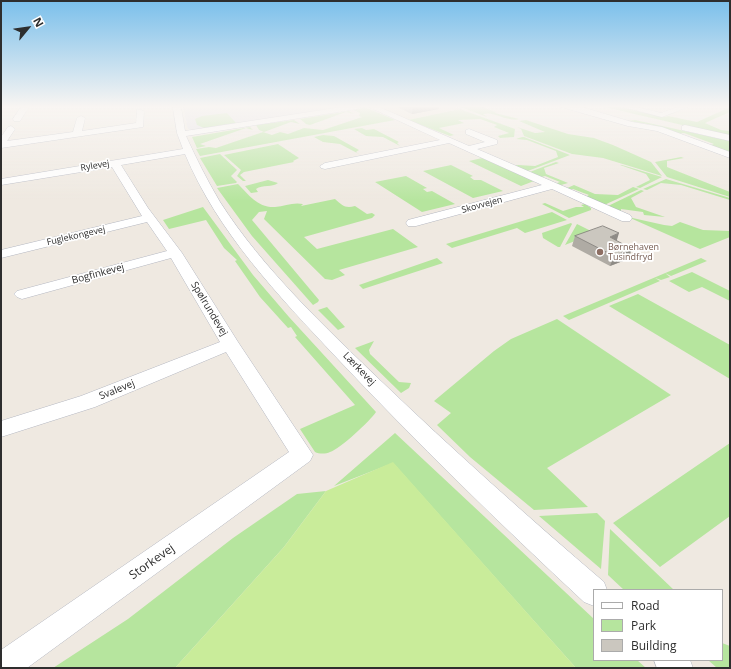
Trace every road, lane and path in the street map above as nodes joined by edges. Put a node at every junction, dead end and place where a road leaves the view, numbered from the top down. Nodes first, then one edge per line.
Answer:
1 (48, 138) edge
2 (184, 138) edge
3 (442, 138) edge
4 (485, 138) edge
5 (684, 138) edge
6 (448, 141) junction
7 (1, 145) edge
8 (467, 149) junction
9 (189, 151) junction
10 (730, 155) edge
11 (115, 163) junction
12 (325, 166) dead end
13 (1, 182) edge
14 (552, 186) junction
15 (150, 218) junction
16 (626, 218) dead end
17 (412, 223) dead end
18 (175, 253) junction
19 (1, 254) edge
20 (22, 294) dead end
21 (230, 344) junction
22 (1, 429) edge
23 (302, 455) joint
24 (593, 591) edge
25 (670, 661) edge
26 (1, 668) edge
27 (678, 668) edge

1 - 7 street
2 - 9 street, Lærkevej
3 - 6 street
4 - 8 street
5 - 10 street
6 - 8 street
6 - 12 street
8 - 14 street
9 - 11 street, Rylevej
9 - 24 street, Lærkevej
11 - 13 street, Rylevej
11 - 15 street, Spølrundevej
14 - 16 street
14 - 17 street, Skovvejen
15 - 18 street, Spølrundevej
15 - 19 street, Fuglekongevej
18 - 20 street, Bogfinkevej
18 - 21 street, Spølrundevej
21 - 22 street, Svalevej
21 - 23 street, Spølrundevej
23 - 26 street, Storkevej
25 - 27 street

